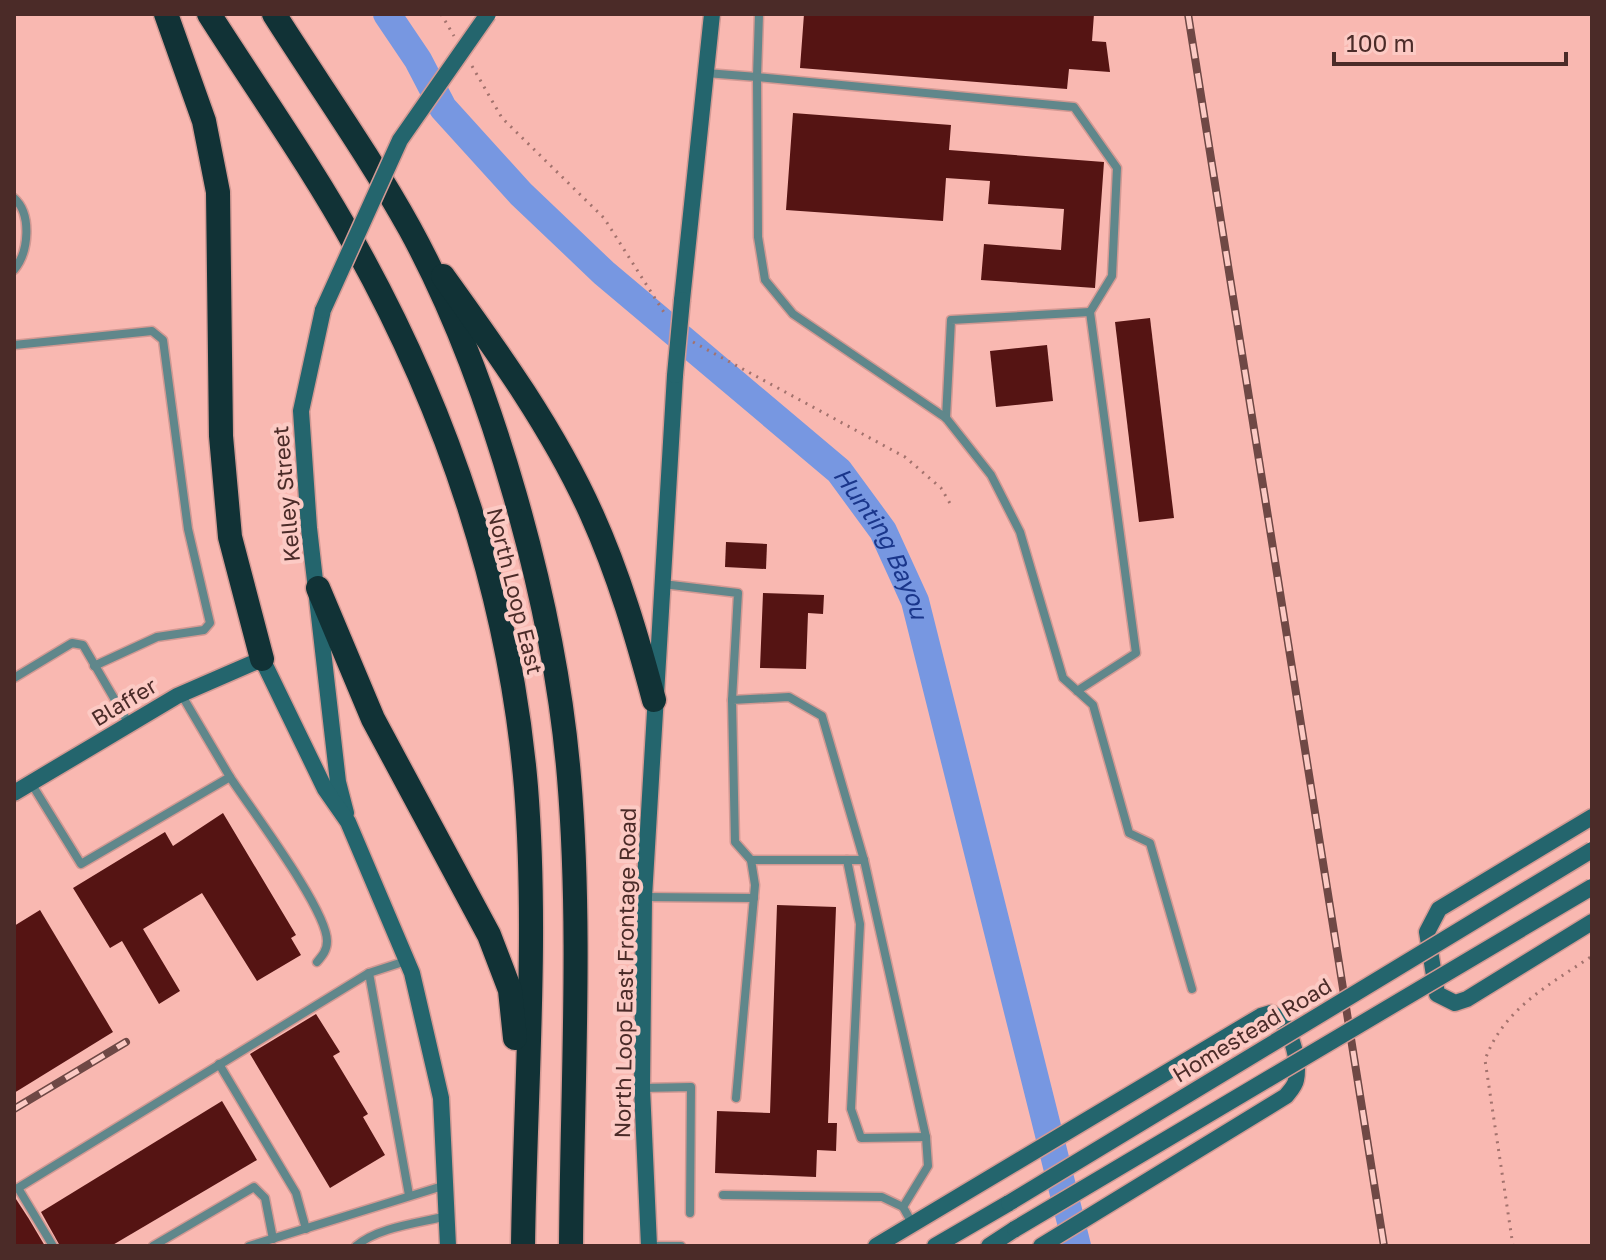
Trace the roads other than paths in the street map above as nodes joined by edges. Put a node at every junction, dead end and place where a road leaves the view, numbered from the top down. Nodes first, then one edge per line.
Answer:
1 (166, 14) edge
2 (209, 14) edge
3 (488, 14) edge
4 (712, 14) edge
5 (759, 14) edge
6 (275, 15) edge
7 (705, 73) junction
8 (757, 77) junction
9 (14, 198) edge
10 (410, 229) junction
11 (14, 270) edge
12 (1090, 312) junction
13 (14, 345) edge
14 (946, 418) junction
15 (662, 584) junction
16 (318, 588) junction
17 (262, 659) junction
18 (94, 666) junction
19 (14, 678) edge
20 (1077, 691) junction
21 (181, 694) junction
22 (654, 700) junction
23 (732, 700) junction
24 (129, 724) junction
25 (230, 777) junction
26 (31, 783) junction
27 (14, 793) edge
28 (1592, 817) edge
29 (348, 822) junction
30 (1592, 850) edge
31 (751, 860) junction
32 (847, 860) junction
33 (864, 860) junction
34 (1592, 887) edge
35 (644, 897) junction
36 (754, 898) junction
37 (1592, 922) edge
38 (407, 961) junction
39 (317, 962) dead end
40 (369, 973) junction
41 (1192, 989) dead end
42 (219, 1064) junction
43 (642, 1088) junction
44 (736, 1098) dead end
45 (524, 1127) junction
46 (926, 1137) junction
47 (447, 1184) junction
48 (409, 1195) junction
49 (723, 1195) dead end
50 (903, 1207) junction
51 (690, 1213) dead end
52 (448, 1216) junction
53 (912, 1223) junction
54 (306, 1229) junction
55 (273, 1239) junction
56 (53, 1246) edge
57 (153, 1246) edge
58 (249, 1246) edge
59 (356, 1246) edge
60 (448, 1246) edge
61 (523, 1246) edge
62 (571, 1246) edge
63 (649, 1246) edge
64 (657, 1246) edge
65 (681, 1246) edge
66 (876, 1246) edge
67 (935, 1246) edge
68 (989, 1246) edge
69 (1041, 1246) edge

1 - 17 highway
2 - 45 highway, North Loop East
3 - 16 main road, Kelley Street, bridge
4 - 7 main road
5 - 8 lane
6 - 10 highway, North Loop East
7 - 8 lane
7 - 15 main road, bridge
8 - 12 lane
8 - 14 lane
9 - 11 lane
10 - 22 highway
10 - 62 highway, North Loop East
12 - 14 lane
12 - 20 lane
13 - 18 lane
14 - 20 lane
15 - 22 main road
15 - 23 lane
16 - 29 main road, Kelley Street
16 - 45 highway
17 - 21 main road, Blaffer
17 - 29 main road
18 - 19 lane
18 - 24 lane
20 - 41 lane
21 - 24 main road, Blaffer
21 - 25 lane
22 - 35 main road, North Loop East Frontage Road
23 - 31 lane
23 - 33 lane
24 - 26 main road, Blaffer
25 - 26 lane
25 - 39 lane
26 - 27 main road, Blaffer
28 - 37 main road
29 - 38 main road
30 - 67 main road, Homestead Road, bridge
31 - 32 lane
31 - 36 lane
32 - 33 lane
32 - 46 lane
33 - 46 lane
34 - 68 main road, bridge
35 - 36 lane
35 - 43 main road, North Loop East Frontage Road
36 - 44 lane
38 - 40 lane
38 - 47 main road
40 - 42 lane
40 - 48 lane
42 - 54 lane
42 - 56 lane
43 - 51 lane
43 - 63 main road, North Loop East Frontage Road
45 - 61 highway, North Loop East
46 - 50 lane
47 - 48 lane
47 - 52 main road
48 - 54 lane
49 - 50 lane
50 - 53 lane
52 - 59 lane
52 - 60 main road
53 - 66 main road
53 - 69 main road
54 - 55 lane
55 - 57 lane
55 - 58 lane
64 - 65 lane

